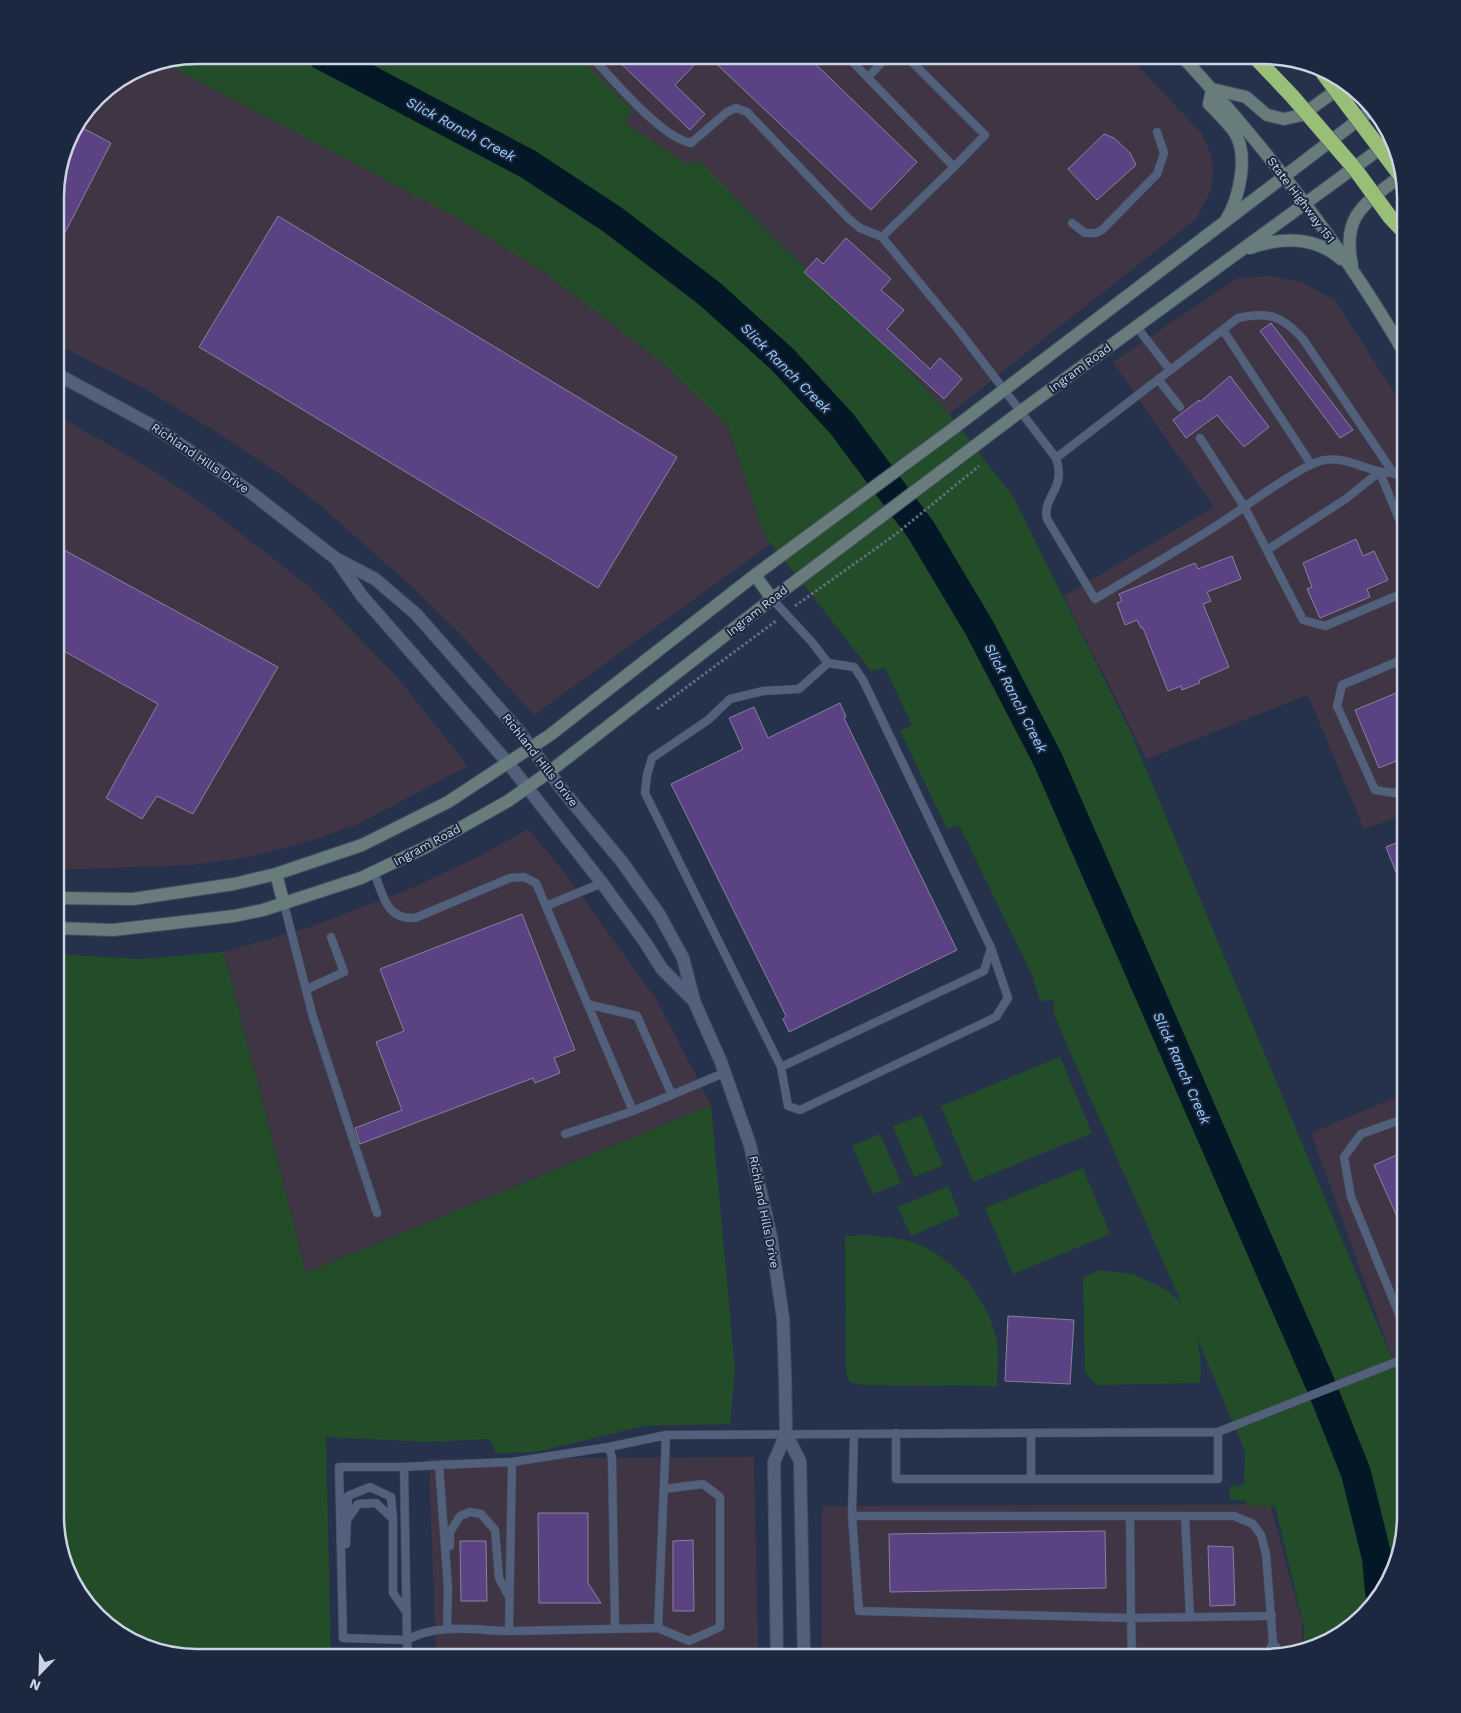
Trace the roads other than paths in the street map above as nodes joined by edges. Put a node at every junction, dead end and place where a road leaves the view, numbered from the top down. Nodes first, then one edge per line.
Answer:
1 (599, 64) edge
2 (855, 64) edge
3 (880, 64) edge
4 (914, 64) edge
5 (1189, 64) edge
6 (1262, 64) edge
7 (868, 77) junction
8 (1328, 81) edge
9 (1340, 88) edge
10 (1212, 89) junction
11 (1367, 113) edge
12 (1157, 132) dead end
13 (1386, 145) edge
14 (1393, 164) edge
15 (954, 167) junction
16 (1284, 177) junction
17 (1396, 182) edge
18 (1305, 204) junction
19 (1072, 223) dead end
20 (1224, 224) junction
21 (1397, 224) edge
22 (882, 237) junction
23 (1236, 254) junction
24 (1353, 270) junction
25 (1136, 326) junction
26 (1222, 330) junction
27 (1397, 341) edge
28 (1170, 370) junction
29 (64, 378) edge
30 (1158, 379) junction
31 (1004, 388) junction
32 (1180, 407) dead end
33 (1020, 411) junction
34 (1200, 438) dead end
35 (1056, 458) junction
36 (1311, 464) junction
37 (1379, 473) junction
38 (1397, 473) edge
39 (1394, 474) junction
40 (1244, 508) junction
41 (1397, 515) edge
42 (1266, 550) junction
43 (336, 558) junction
44 (755, 575) junction
45 (1397, 596) edge
46 (772, 599) junction
47 (1397, 662) edge
48 (828, 663) junction
49 (532, 748) junction
50 (508, 763) junction
51 (549, 772) junction
52 (528, 789) junction
53 (1397, 792) edge
54 (374, 872) junction
55 (276, 874) junction
56 (602, 883) junction
57 (64, 898) edge
58 (284, 904) junction
59 (546, 906) junction
60 (64, 928) edge
61 (331, 937) dead end
62 (991, 948) junction
63 (306, 989) junction
64 (694, 1001) junction
65 (587, 1004) junction
66 (781, 1067) junction
67 (724, 1072) junction
68 (672, 1095) junction
69 (633, 1111) junction
70 (1397, 1121) edge
71 (565, 1134) dead end
72 (377, 1214) dead end
73 (1397, 1309) edge
74 (1397, 1361) edge
75 (1218, 1432) junction
76 (896, 1433) junction
77 (1031, 1433) junction
78 (786, 1434) junction
79 (854, 1434) junction
80 (666, 1435) junction
81 (609, 1447) junction
82 (512, 1462) junction
83 (439, 1465) junction
84 (404, 1467) junction
85 (1031, 1479) junction
86 (664, 1489) junction
87 (852, 1516) junction
88 (1130, 1516) junction
89 (1185, 1516) junction
90 (393, 1519) junction
91 (347, 1520) junction
92 (448, 1587) junction
93 (510, 1599) junction
94 (406, 1613) junction
95 (1272, 1616) junction
96 (1190, 1617) junction
97 (1131, 1618) junction
98 (344, 1619) junction
99 (658, 1628) junction
100 (447, 1629) junction
101 (615, 1629) junction
102 (509, 1631) junction
103 (407, 1640) junction
104 (1273, 1643) junction
105 (1277, 1648) edge
106 (408, 1649) edge
107 (777, 1649) edge
108 (804, 1649) edge
109 (1132, 1649) edge
110 (1270, 1649) edge

1 - 22 lane
2 - 7 lane
3 - 7 lane
4 - 15 lane
5 - 10 main road, State Highway 151
6 - 21 highway, bridge
7 - 15 lane
8 - 14 highway, bridge
9 - 10 main road
10 - 16 main road, State Highway 151
10 - 20 main road
11 - 16 main road
12 - 19 lane
13 - 18 main road, Ingram Road
15 - 22 lane
16 - 18 main road, State Highway 151
16 - 20 main road
17 - 24 main road
18 - 23 main road, Ingram Road
18 - 24 main road, State Highway 151
20 - 31 main road
22 - 31 lane
23 - 24 main road
23 - 25 main road, Ingram Road
24 - 27 main road, State Highway 151
25 - 28 lane
25 - 33 main road, Ingram Road
26 - 28 lane
26 - 36 lane
26 - 39 lane
28 - 30 lane
29 - 43 street, Richland Hills Drive
30 - 32 lane
30 - 35 lane
31 - 33 lane
31 - 44 main road
33 - 35 lane
33 - 46 main road, Ingram Road
34 - 40 lane
35 - 40 lane
36 - 37 lane
36 - 40 lane
37 - 39 lane
37 - 41 lane
37 - 42 lane
38 - 39 lane
40 - 42 lane
42 - 45 lane
43 - 49 street, Richland Hills Drive
43 - 50 street, Richland Hills Drive
44 - 46 main road
44 - 49 main road
46 - 48 lane
46 - 51 main road, Ingram Road
47 - 53 lane
48 - 62 lane
48 - 66 lane
49 - 50 main road
49 - 51 street, Richland Hills Drive
50 - 52 street, Richland Hills Drive
50 - 55 main road
51 - 52 main road, Ingram Road
51 - 64 street, Richland Hills Drive
52 - 54 main road, Ingram Road
52 - 56 street, Richland Hills Drive
54 - 58 main road, Ingram Road
54 - 59 lane
55 - 57 main road
55 - 58 main road
56 - 59 lane
56 - 64 street, Richland Hills Drive
58 - 60 main road, Ingram Road
58 - 63 lane
59 - 65 lane
61 - 63 lane
62 - 66 lane
62 - 66 lane
63 - 72 lane
64 - 67 street, Richland Hills Drive
65 - 68 lane
65 - 69 lane
67 - 68 lane
67 - 78 street, Richland Hills Drive
68 - 69 lane
69 - 71 lane
70 - 73 lane
74 - 75 lane
75 - 77 lane
75 - 85 lane
76 - 77 lane
76 - 79 lane
76 - 85 lane
77 - 85 lane
78 - 79 lane
78 - 80 lane
78 - 107 street, Richland Hills Drive
78 - 108 street, Richland Hills Drive
79 - 87 lane
80 - 81 lane
80 - 86 lane
81 - 82 lane
81 - 101 lane
82 - 83 lane
82 - 93 lane
83 - 84 lane
83 - 92 lane
84 - 94 lane
84 - 98 lane
86 - 99 lane
86 - 99 lane
87 - 88 lane
87 - 97 lane
88 - 89 lane
88 - 97 lane
89 - 95 lane
89 - 96 lane
90 - 91 lane
90 - 91 lane
90 - 94 lane
91 - 98 lane
92 - 93 lane
92 - 100 lane
93 - 102 lane
94 - 103 lane
95 - 96 lane
95 - 104 lane
96 - 97 lane
97 - 109 lane
98 - 103 lane
99 - 101 lane
100 - 102 lane
100 - 103 lane
101 - 102 lane
103 - 106 lane
104 - 105 lane
104 - 110 lane

